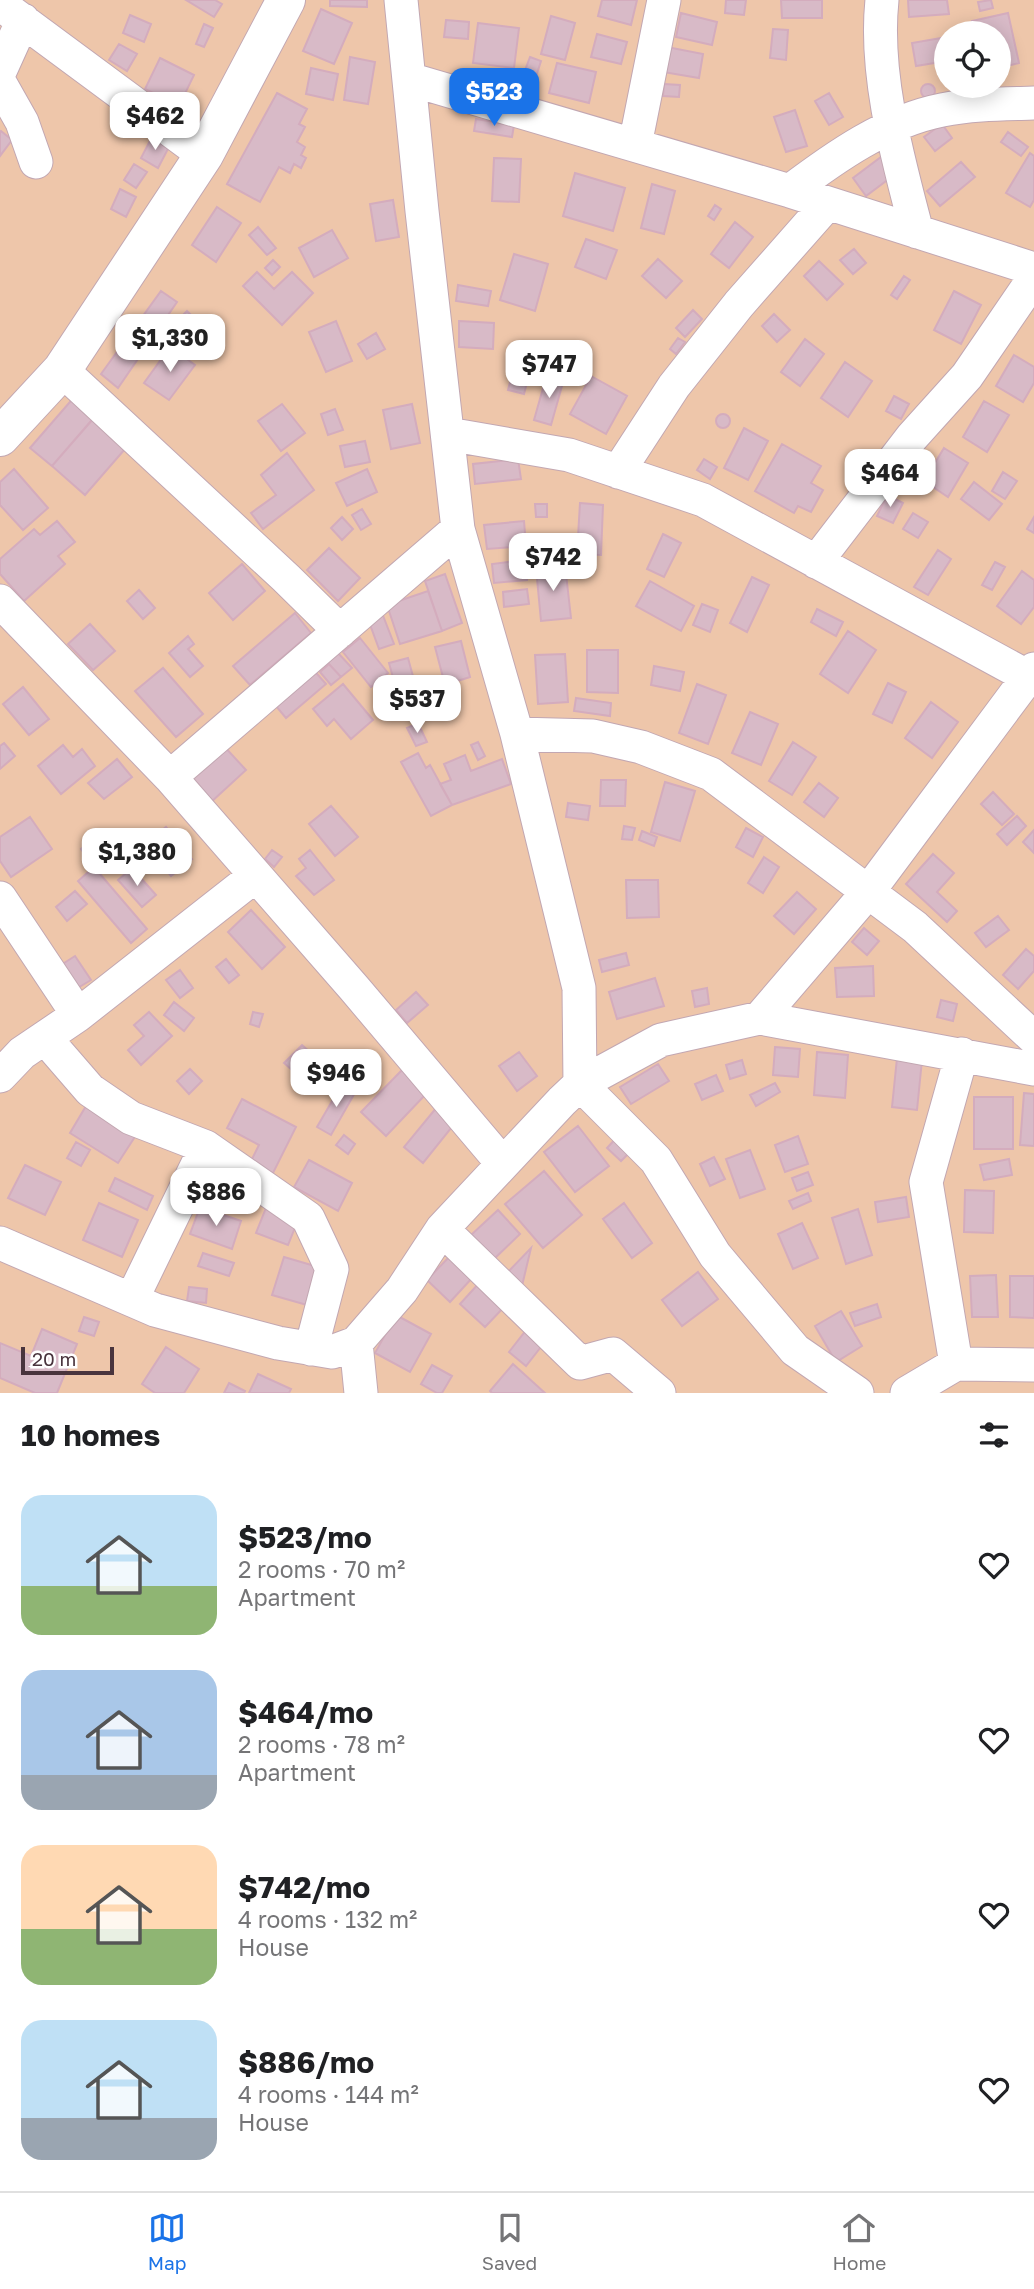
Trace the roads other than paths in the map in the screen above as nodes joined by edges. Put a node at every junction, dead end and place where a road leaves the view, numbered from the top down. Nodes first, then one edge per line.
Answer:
1 (286, 0) edge
2 (401, 0) edge
3 (664, 0) edge
4 (882, 0) edge
5 (11, 12) edge
6 (0, 71) edge
7 (409, 79) junction
8 (0, 82) edge
9 (1034, 103) edge
10 (890, 127) junction
11 (635, 145) junction
12 (204, 155) junction
13 (36, 162) dead end
14 (790, 191) junction
15 (828, 203) junction
16 (917, 232) junction
17 (1034, 269) edge
18 (1034, 278) edge
19 (62, 370) junction
20 (6, 420) edge
21 (448, 434) junction
22 (618, 472) junction
23 (458, 529) junction
24 (816, 562) junction
25 (0, 601) edge
26 (340, 631) junction
27 (1032, 675) edge
28 (517, 734) junction
29 (170, 777) junction
30 (255, 876) junction
31 (867, 892) junction
32 (0, 898) edge
33 (78, 1015) junction
34 (760, 1018) junction
35 (44, 1038) junction
36 (1034, 1038) edge
37 (962, 1054) junction
38 (1034, 1069) edge
39 (0, 1076) edge
40 (580, 1084) junction
41 (206, 1147) junction
42 (503, 1164) junction
43 (442, 1228) junction
44 (0, 1243) edge
45 (132, 1299) junction
46 (356, 1343) junction
47 (312, 1349) junction
48 (956, 1364) junction
49 (1034, 1365) edge
50 (361, 1393) edge
51 (659, 1393) edge
52 (857, 1393) edge
53 (907, 1393) edge

1 - 12 street
2 - 7 street
3 - 11 street
4 - 10 street
5 - 6 street
5 - 12 street
7 - 11 street
7 - 21 street
8 - 13 street
9 - 10 street
10 - 14 street
10 - 16 street
11 - 14 street
12 - 19 street
14 - 15 street
15 - 16 street
15 - 22 street
16 - 17 street
18 - 24 street
19 - 20 street
19 - 26 street
21 - 22 street
21 - 23 street
22 - 24 street
23 - 26 street
23 - 28 street
24 - 27 street
25 - 29 street
26 - 29 street
27 - 31 street
28 - 31 street
28 - 40 street
29 - 30 street
30 - 33 street
30 - 42 street
31 - 34 street
31 - 36 street
32 - 33 street
33 - 35 street
34 - 37 street
34 - 40 street
35 - 39 street
35 - 41 street
37 - 38 street
37 - 48 street
40 - 42 street
40 - 52 street
41 - 45 street
41 - 47 street
42 - 43 street
43 - 46 street
43 - 51 street
44 - 45 street
45 - 47 street
46 - 47 street
46 - 50 street
48 - 49 street
48 - 53 street

